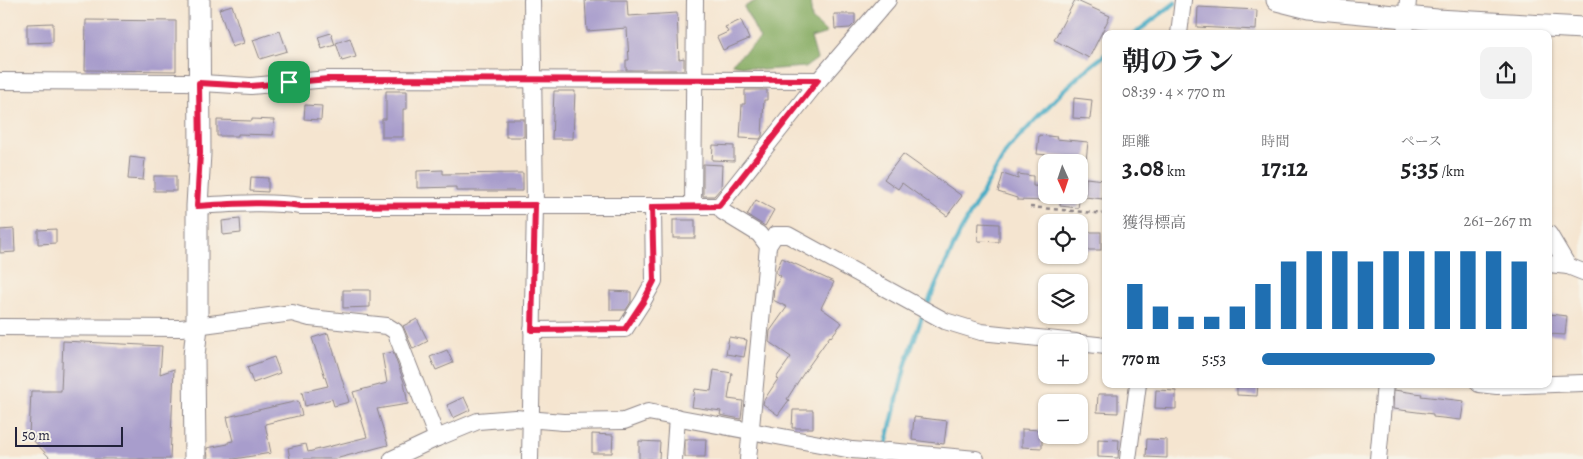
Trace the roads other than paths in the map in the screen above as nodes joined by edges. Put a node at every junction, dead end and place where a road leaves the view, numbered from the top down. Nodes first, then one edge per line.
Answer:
1 (199, 0) edge
2 (532, 0) edge
3 (695, 0) edge
4 (888, 0) edge
5 (1183, 0) edge
6 (1276, 0) edge
7 (1406, 17) edge
8 (1436, 27) edge
9 (1583, 28) edge
10 (1179, 30) edge
11 (533, 79) junction
12 (694, 80) junction
13 (818, 80) junction
14 (0, 81) edge
15 (199, 83) junction
16 (535, 205) junction
17 (197, 206) junction
18 (693, 206) junction
19 (719, 206) junction
20 (652, 207) junction
21 (1552, 238) edge
22 (768, 246) junction
23 (1552, 265) edge
24 (1576, 269) edge
25 (197, 326) junction
26 (0, 327) edge
27 (532, 330) junction
28 (1038, 338) edge
29 (1088, 344) edge
30 (1102, 346) edge
31 (1583, 383) edge
32 (1552, 384) edge
33 (1137, 388) edge
34 (1385, 388) edge
35 (677, 417) junction
36 (531, 420) junction
37 (749, 430) junction
38 (437, 438) junction
39 (816, 452) edge
40 (195, 459) edge
41 (392, 459) edge
42 (530, 459) edge
43 (674, 459) edge
44 (748, 459) edge
45 (976, 459) edge
46 (1128, 459) edge
47 (1378, 459) edge

1 - 15 street
2 - 11 street
3 - 12 street
4 - 13 street
5 - 10 street
6 - 7 street
7 - 8 street
8 - 9 street
11 - 12 street
11 - 15 street
11 - 16 street
12 - 13 street
12 - 18 street
13 - 19 street
14 - 15 street
15 - 17 street
16 - 17 street
16 - 20 street
16 - 27 street
17 - 25 street
18 - 19 street
18 - 20 street
19 - 22 street
20 - 27 street
21 - 24 street
22 - 28 street
22 - 37 street
23 - 24 street
25 - 26 street
25 - 38 street
25 - 40 street
27 - 36 street
29 - 30 street
31 - 32 street
33 - 46 street
34 - 47 street
35 - 36 street
35 - 37 street
35 - 43 street
36 - 38 street
36 - 42 street
37 - 39 street
37 - 44 street
38 - 41 street
39 - 45 street

